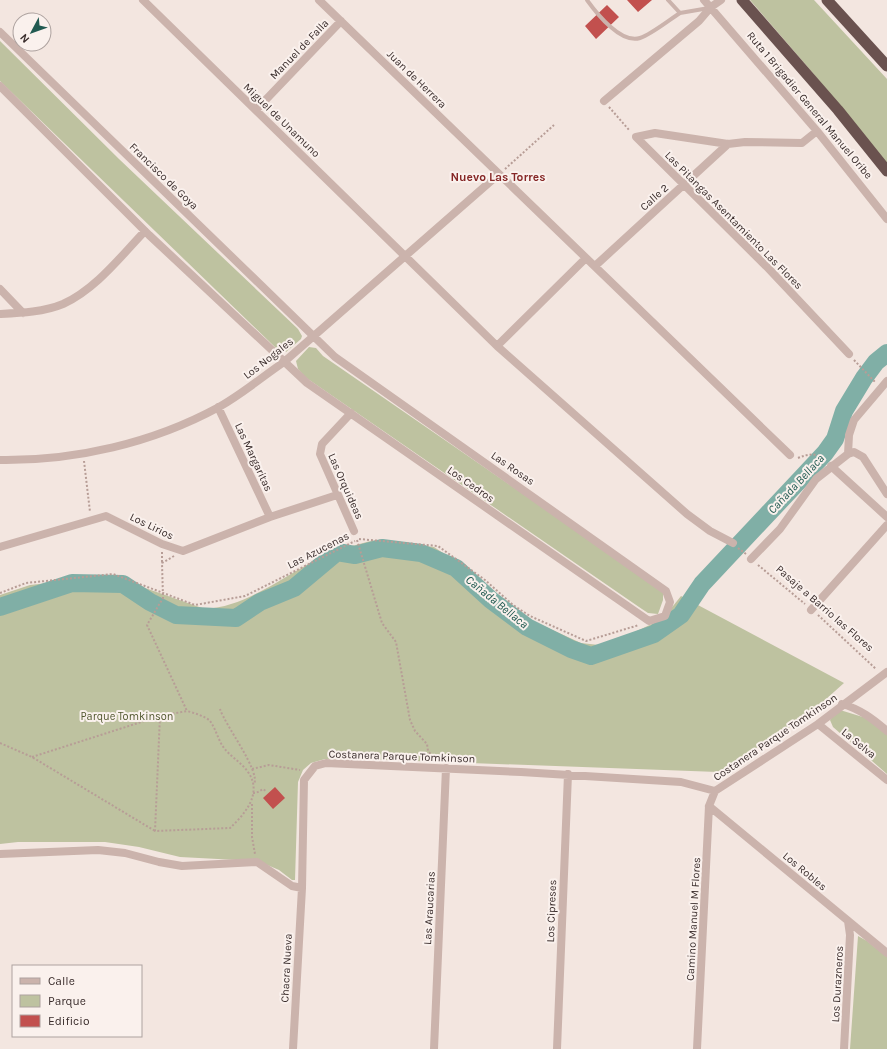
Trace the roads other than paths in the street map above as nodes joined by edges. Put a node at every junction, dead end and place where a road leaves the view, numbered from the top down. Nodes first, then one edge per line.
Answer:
1 (143, 0) edge
2 (319, 0) edge
3 (587, 0) edge
4 (668, 0) edge
5 (704, 0) edge
6 (721, 0) edge
7 (742, 0) edge
8 (827, 0) edge
9 (711, 7) junction
10 (680, 13) junction
11 (341, 21) junction
12 (0, 32) edge
13 (887, 66) edge
14 (0, 86) edge
15 (604, 101) road end
16 (256, 110) junction
17 (817, 131) junction
18 (728, 144) junction
19 (887, 171) edge
20 (499, 174) junction
21 (683, 185) junction
22 (887, 219) edge
23 (145, 231) junction
24 (406, 256) junction
25 (586, 258) junction
26 (595, 266) junction
27 (0, 290) edge
28 (23, 313) junction
29 (0, 314) edge
30 (312, 336) junction
31 (497, 346) junction
32 (849, 354) dead end
33 (284, 362) junction
34 (887, 381) edge
35 (218, 407) junction
36 (351, 413) junction
37 (848, 454) junction
38 (790, 455) road end
39 (0, 460) edge
40 (831, 466) junction
41 (887, 494) edge
42 (337, 495) junction
43 (270, 516) junction
44 (887, 517) edge
45 (887, 525) edge
46 (354, 531) dead end
47 (733, 543) dead end
48 (0, 547) edge
49 (751, 559) road end
50 (811, 610) road end
51 (649, 621) joint
52 (885, 674) edge
53 (842, 704) junction
54 (818, 724) junction
55 (887, 731) edge
56 (446, 768) junction
57 (568, 774) junction
58 (887, 780) edge
59 (715, 791) junction
60 (709, 806) junction
61 (0, 854) edge
62 (302, 888) junction
63 (848, 921) junction
64 (887, 953) edge
65 (293, 1049) edge
66 (434, 1049) edge
67 (557, 1049) edge
68 (697, 1049) edge
69 (844, 1049) edge

1 - 16 street, Miguel de Unamuno
2 - 11 street, Juan de Herrera
3 - 10 lane
4 - 10 lane
5 - 9 street, Ruta 1 Brigadier General Manuel Oribe
6 - 9 street
7 - 19 highway, Ruta 1 Brigadier General Manuel Oribe
8 - 13 highway
9 - 10 lane
9 - 15 street
9 - 17 street, Ruta 1 Brigadier General Manuel Oribe
11 - 16 street, Manuel de Falla
11 - 20 street, Juan de Herrera
12 - 30 street, Francisco de Goya
14 - 23 street
16 - 24 street, Miguel de Unamuno
17 - 18 street
17 - 22 street, Ruta 1 Brigadier General Manuel Oribe
18 - 21 street, Calle 2
18 - 21 street, Las Pitangas Asentamiento Las Flores
20 - 24 street, Los Nogales
20 - 25 street, Juan de Herrera
21 - 26 street, Calle 2
21 - 32 street, Las Pitangas Asentamiento Las Flores
23 - 28 street
23 - 33 street
24 - 30 street, Los Nogales
24 - 31 street, Miguel de Unamuno
25 - 26 street, Juan de Herrera
25 - 31 street
26 - 38 street, Juan de Herrera
27 - 28 street
28 - 29 street
30 - 33 street, Los Nogales
30 - 51 street, Las Rosas
31 - 47 street, Miguel de Unamuno
33 - 35 street, Los Nogales
33 - 36 street, Los Cedros
34 - 37 street
35 - 39 street, Los Nogales
35 - 43 street, Las Margaritas
36 - 42 street, Las Orquideas
36 - 51 street, Los Cedros
37 - 40 street
37 - 41 street
40 - 44 street
40 - 49 street
42 - 43 street, Los Lirios
42 - 46 street, Las Orquideas
43 - 48 street, Los Lirios
45 - 50 street
52 - 53 street, Costanera Parque Tomkinson
53 - 54 street, Costanera Parque Tomkinson
53 - 55 street
54 - 58 street, La Selva
54 - 59 street, Costanera Parque Tomkinson
56 - 57 street, Costanera Parque Tomkinson
56 - 62 street, Costanera Parque Tomkinson
56 - 66 street, Las Araucarias
57 - 59 street, Costanera Parque Tomkinson
57 - 67 street, Los Cipreses
59 - 60 street, Camino Manuel M Flores
60 - 63 street, Los Robles
60 - 68 street, Camino Manuel M Flores
61 - 62 street
62 - 65 street, Chacra Nueva
63 - 64 street, Los Robles
63 - 69 street, Los Durazneros

